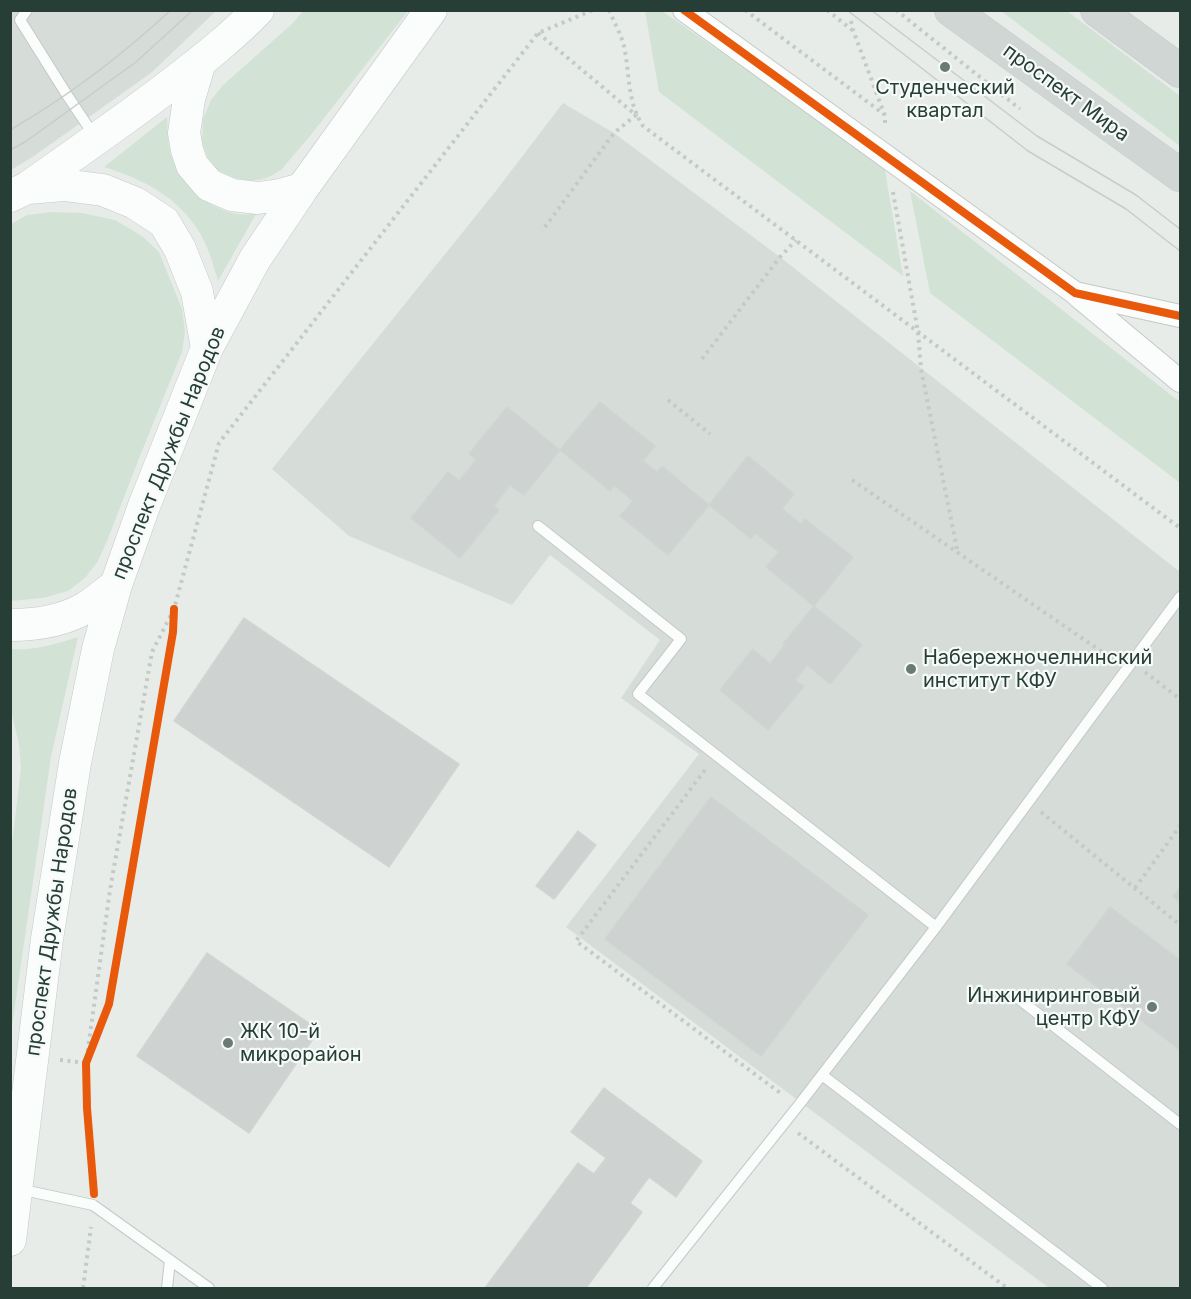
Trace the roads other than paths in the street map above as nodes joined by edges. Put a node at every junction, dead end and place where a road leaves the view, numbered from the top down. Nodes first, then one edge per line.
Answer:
1 (27, 10) edge
2 (258, 10) edge
3 (431, 10) edge
4 (684, 10) edge
5 (951, 10) edge
6 (1097, 10) edge
7 (200, 62) junction
8 (1180, 71) edge
9 (97, 139) junction
10 (1180, 175) edge
11 (302, 189) junction
12 (19, 192) edge
13 (1075, 293) junction
14 (1180, 316) edge
15 (207, 348) junction
16 (1180, 381) edge
17 (538, 526) dead end
18 (116, 585) junction
19 (1180, 597) edge
20 (10, 625) edge
21 (936, 927) junction
22 (1019, 999) dead end
23 (822, 1075) junction
24 (1180, 1124) edge
25 (16, 1189) junction
26 (10, 1239) edge
27 (170, 1260) junction
28 (167, 1288) edge
29 (210, 1288) edge
30 (653, 1288) edge
31 (1102, 1288) edge

1 - 9 lane
2 - 7 main road
3 - 11 main road, проспект Дружбы Народов
4 - 13 street
5 - 10 main road, проспект Мира
6 - 8 main road
7 - 9 main road
7 - 11 main road
9 - 12 main road
11 - 15 main road, проспект Дружбы Народов
12 - 15 main road
13 - 14 street
13 - 16 street
15 - 18 main road, проспект Дружбы Народов
17 - 21 lane
18 - 20 main road
18 - 25 main road, проспект Дружбы Народов
19 - 21 lane
21 - 23 lane
22 - 24 lane
23 - 30 lane
23 - 31 lane
25 - 26 main road, проспект Дружбы Народов
25 - 27 lane
27 - 28 lane
27 - 29 lane

